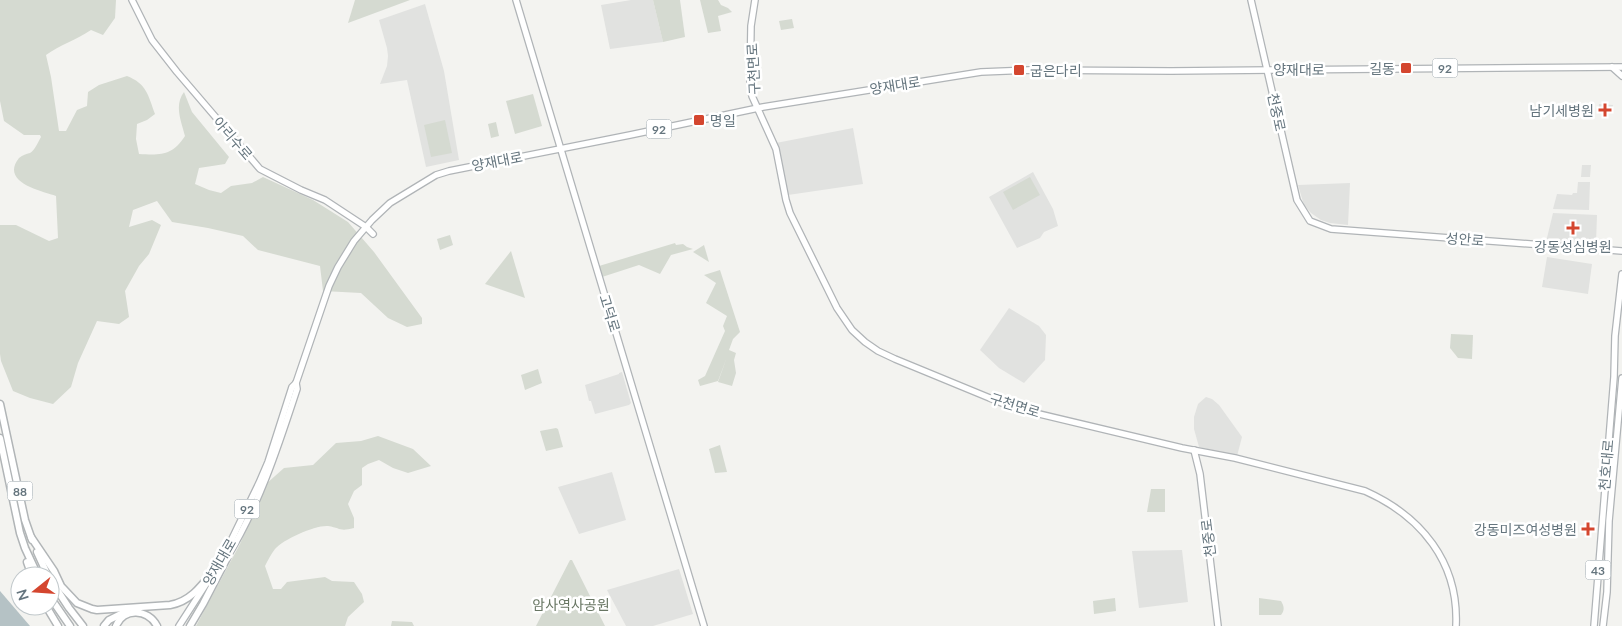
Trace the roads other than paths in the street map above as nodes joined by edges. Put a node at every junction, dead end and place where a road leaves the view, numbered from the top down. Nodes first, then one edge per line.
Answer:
1 (132, 0) edge
2 (516, 0) edge
3 (755, 0) edge
4 (1251, 0) edge
5 (1612, 67) junction
6 (1622, 67) edge
7 (1268, 70) junction
8 (1622, 76) edge
9 (757, 108) junction
10 (561, 148) junction
11 (1310, 221) joint
12 (366, 227) junction
13 (373, 234) dead end
14 (1622, 250) edge
15 (1622, 274) edge
16 (1622, 378) edge
17 (296, 383) junction
18 (0, 404) edge
19 (0, 438) edge
20 (1194, 450) junction
21 (1604, 494) junction
22 (1612, 495) junction
23 (31, 537) junction
24 (25, 548) junction
25 (228, 556) junction
26 (218, 565) junction
27 (28, 566) edge
28 (33, 566) edge
29 (44, 566) edge
30 (60, 594) edge
31 (137, 608) junction
32 (60, 612) edge
33 (70, 626) edge
34 (83, 626) edge
35 (104, 626) edge
36 (116, 626) edge
37 (157, 626) edge
38 (178, 626) edge
39 (183, 626) edge
40 (190, 626) edge
41 (704, 626) edge
42 (1218, 626) edge
43 (1456, 626) edge
44 (1594, 626) edge
45 (1604, 626) edge

1 - 12 main road, 아리수로
2 - 10 main road, 고덕로
3 - 9 main road, 구천면로
4 - 7 main road, 천중로
5 - 6 main road, 양재대로 / 92
5 - 7 main road, 양재대로 / 92
5 - 8 main road
7 - 9 main road, 양재대로 / 92
7 - 11 main road, 천중로
9 - 10 main road, 양재대로 / 92
9 - 20 main road, 구천면로
10 - 12 main road, 양재대로 / 92
10 - 41 main road, 고덕로
11 - 14 main road, 성안로
12 - 13 main road, 아리수로
12 - 17 main road, 양재대로 / 92
15 - 21 main road, 천호대로 / 43
16 - 22 main road, 천호대로
17 - 25 main road, 양재대로 / 92
17 - 26 main road, 양재대로 / 92
18 - 23 highway, 88
19 - 24 highway, 88
20 - 42 main road, 천중로
20 - 43 main road, 구천면로
21 - 22 main road
21 - 44 main road, 천호대로 / 43
22 - 45 main road, 천호대로 / 43
23 - 29 highway, 88
23 - 31 highway
24 - 27 highway
24 - 28 highway, 88
25 - 39 main road, 양재대로 / 92
25 - 40 highway
26 - 31 highway
26 - 38 main road, 양재대로 / 92
30 - 34 highway
31 - 35 highway
32 - 33 highway
36 - 37 highway

